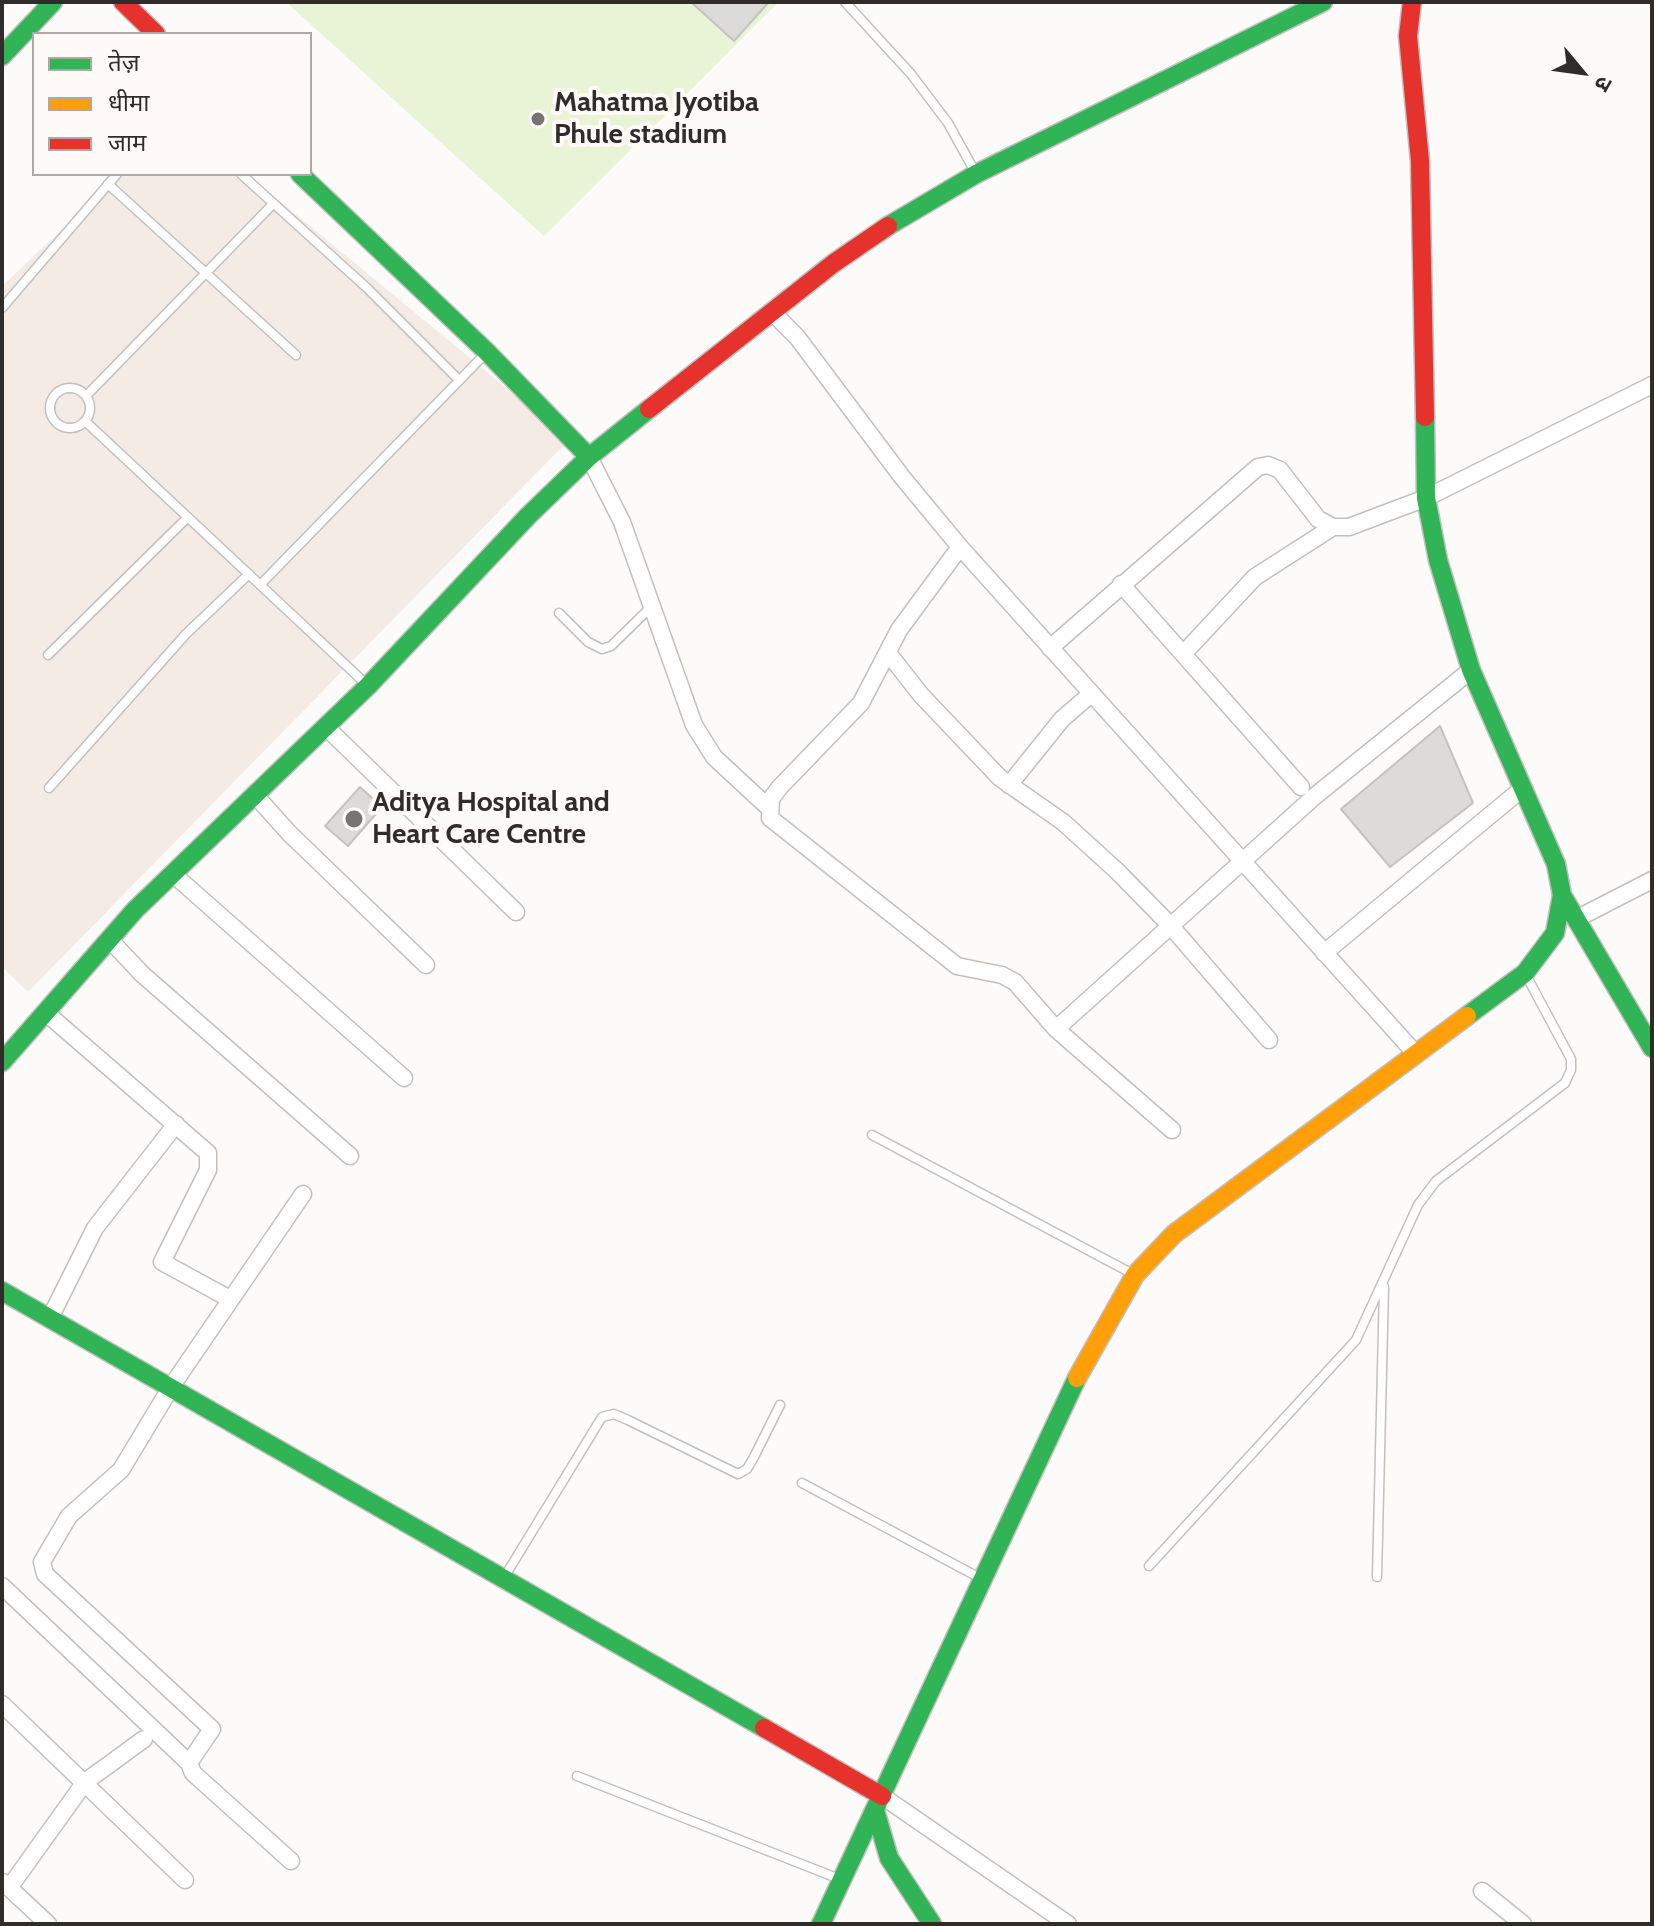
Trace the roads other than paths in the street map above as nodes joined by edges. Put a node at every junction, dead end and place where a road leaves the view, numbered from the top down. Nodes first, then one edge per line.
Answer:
1 (53, 2) edge
2 (123, 2) edge
3 (845, 2) edge
4 (1323, 2) edge
5 (1412, 2) edge
6 (154, 32) edge
7 (2, 56) edge
8 (976, 174) junction
9 (115, 176) edge
10 (243, 176) edge
11 (302, 176) edge
12 (108, 184) junction
13 (273, 204) junction
14 (207, 272) junction
15 (2, 308) edge
16 (772, 312) junction
17 (487, 352) junction
18 (296, 355) dead end
19 (459, 380) junction
20 (1652, 385) edge
21 (86, 396) junction
22 (85, 421) junction
23 (589, 457) junction
24 (1426, 498) junction
25 (188, 517) junction
26 (1333, 527) junction
27 (960, 547) junction
28 (249, 574) junction
29 (1121, 584) junction
30 (260, 585) junction
31 (651, 607) junction
32 (559, 613) dead end
33 (1050, 648) junction
34 (888, 653) junction
35 (1184, 653) junction
36 (48, 655) dead end
37 (1471, 670) junction
38 (368, 686) junction
39 (1091, 694) junction
40 (326, 727) junction
41 (1009, 785) junction
42 (1301, 787) dead end
43 (49, 788) dead end
44 (1523, 788) junction
45 (255, 795) junction
46 (769, 808) junction
47 (1241, 861) junction
48 (173, 874) junction
49 (1652, 880) edge
50 (1562, 895) junction
51 (516, 912) dead end
52 (1576, 919) junction
53 (1169, 924) junction
54 (109, 939) junction
55 (1324, 953) junction
56 (426, 965) dead end
57 (1525, 973) junction
58 (45, 1012) junction
59 (1056, 1029) junction
60 (1269, 1040) dead end
61 (1652, 1048) edge
62 (1415, 1053) junction
63 (2, 1062) edge
64 (404, 1078) dead end
65 (176, 1124) junction
66 (1172, 1130) dead end
67 (872, 1135) dead end
68 (350, 1156) dead end
69 (303, 1194) dead end
70 (1135, 1275) junction
71 (1384, 1283) junction
72 (2, 1291) edge
73 (230, 1299) junction
74 (50, 1318) junction
75 (171, 1387) junction
76 (780, 1405) dead end
77 (802, 1483) dead end
78 (1149, 1566) dead end
79 (505, 1577) junction
80 (1377, 1577) dead end
81 (985, 1580) junction
82 (2, 1586) edge
83 (2, 1704) edge
84 (144, 1739) dead end
85 (189, 1763) junction
86 (577, 1776) dead end
87 (85, 1782) junction
88 (878, 1803) junction
89 (291, 1861) dead end
90 (185, 1880) dead end
91 (841, 1880) junction
92 (6, 1884) edge
93 (1482, 1891) dead end
94 (48, 1924) edge
95 (821, 1924) edge
96 (932, 1924) edge
97 (1068, 1924) edge
98 (1523, 1924) edge

1 - 7 main road
2 - 6 main road
3 - 8 lane
4 - 8 main road
5 - 24 main road
8 - 16 main road
9 - 12 lane
10 - 13 lane
11 - 17 main road
12 - 14 lane
12 - 15 lane
13 - 14 lane
13 - 19 lane
14 - 18 lane
14 - 21 lane
16 - 23 main road
16 - 27 street
17 - 19 lane
17 - 23 main road
19 - 30 lane
20 - 24 street
21 - 22 lane
21 - 22 lane
22 - 25 lane
23 - 31 street
23 - 38 main road
24 - 26 street
24 - 37 main road
25 - 28 lane
25 - 36 lane
26 - 29 street
26 - 35 street
27 - 33 street
27 - 34 street
28 - 30 lane
28 - 43 lane
29 - 33 street
29 - 35 street
30 - 38 lane
31 - 32 lane
31 - 46 street
33 - 39 street
34 - 41 street
34 - 46 street
35 - 42 street
37 - 44 main road
37 - 47 street
38 - 40 main road
39 - 41 street
39 - 47 street
40 - 45 main road
40 - 51 street
41 - 53 street
44 - 50 main road
44 - 55 street
45 - 48 main road
45 - 56 street
46 - 59 street
47 - 53 street
47 - 55 street
48 - 54 main road
48 - 64 street
49 - 52 street
50 - 52 main road
50 - 57 main road
52 - 61 main road
53 - 59 street
53 - 60 street
54 - 58 main road
54 - 68 street
55 - 62 street
57 - 62 main road
57 - 71 lane
58 - 63 main road
58 - 65 street
59 - 66 street
62 - 70 main road
65 - 73 street
65 - 74 street
67 - 70 lane
69 - 73 street
70 - 81 main road
71 - 78 lane
71 - 80 lane
72 - 74 main road
73 - 75 street
74 - 75 main road
75 - 79 main road
75 - 85 street
76 - 79 lane
77 - 81 lane
79 - 88 main road
81 - 88 main road
82 - 85 street
83 - 87 street
84 - 87 street
85 - 89 street
86 - 91 lane
87 - 90 street
87 - 92 street
88 - 91 main road
88 - 96 main road
88 - 97 street
91 - 95 main road
92 - 94 street
93 - 98 street

